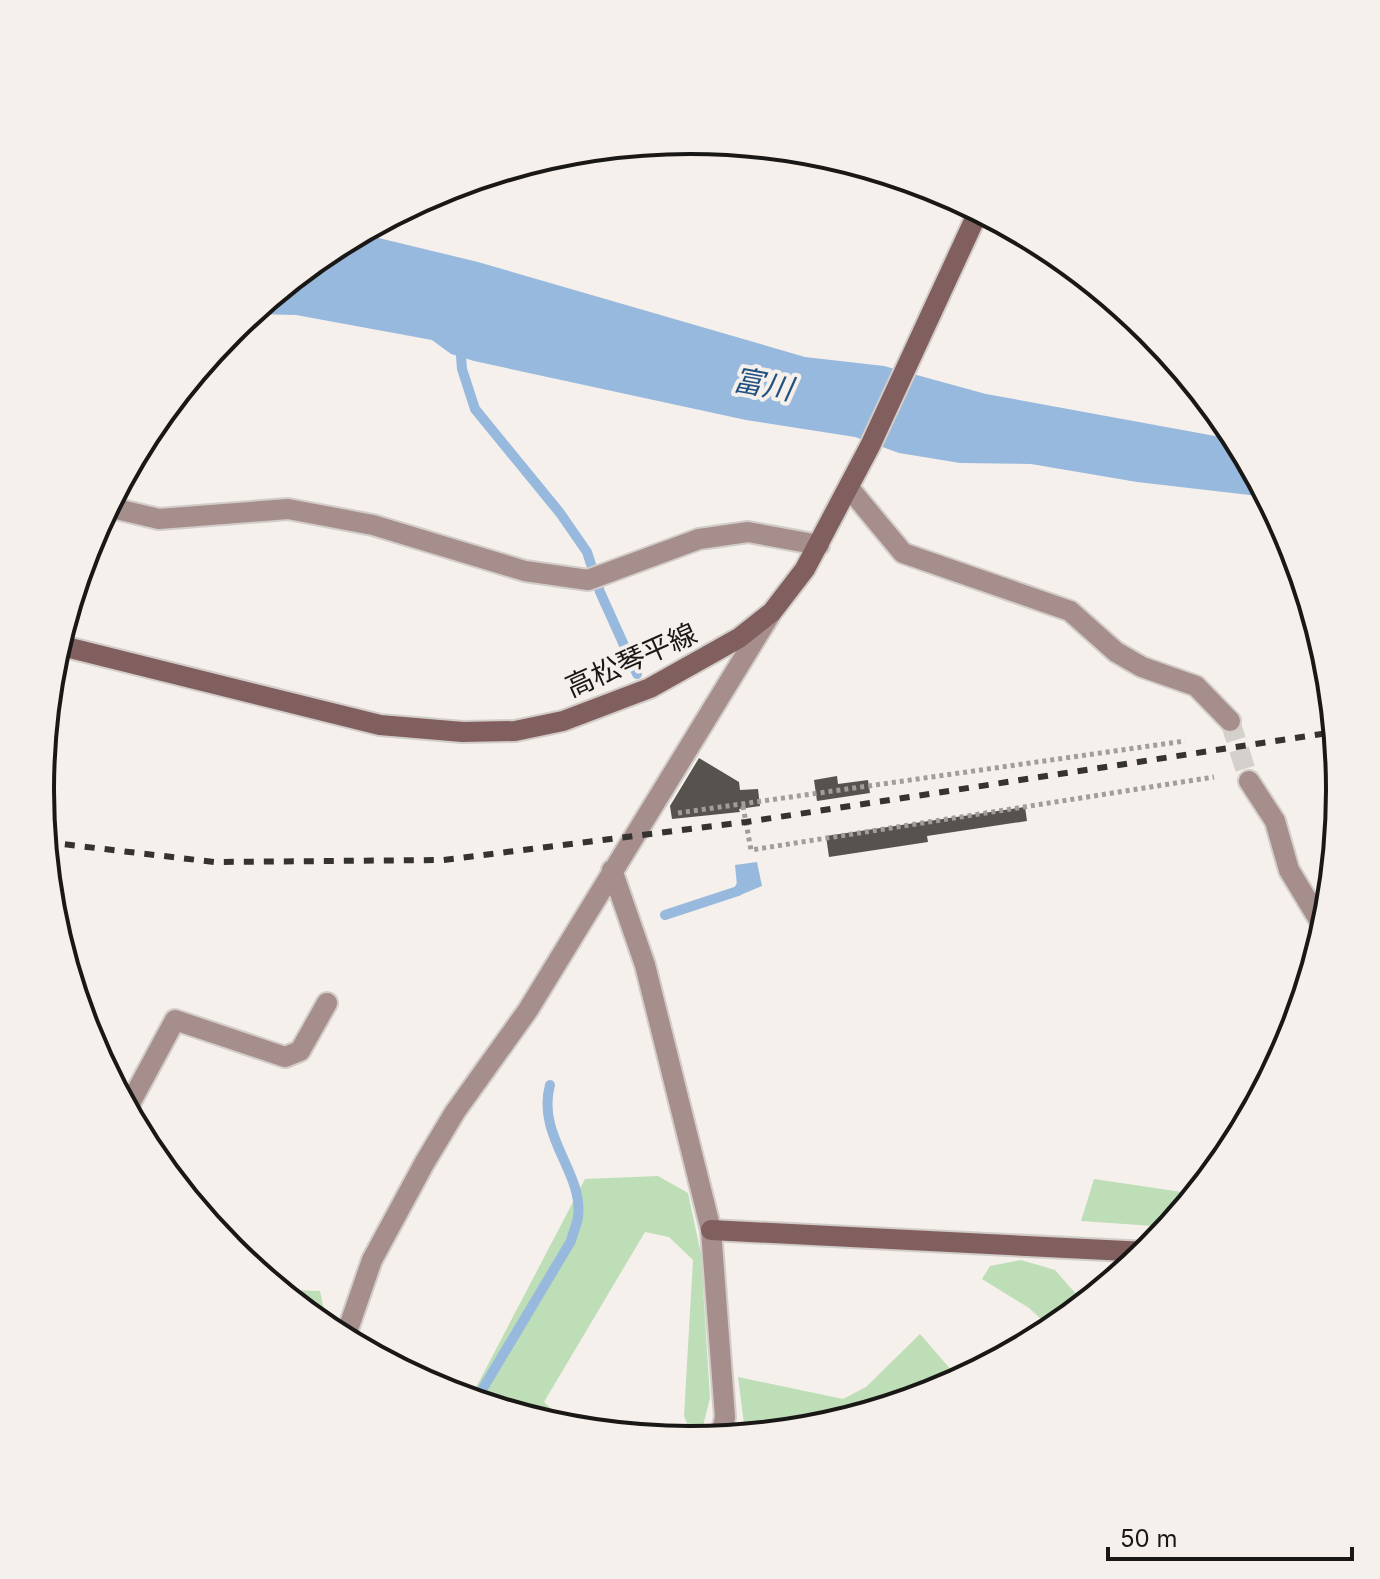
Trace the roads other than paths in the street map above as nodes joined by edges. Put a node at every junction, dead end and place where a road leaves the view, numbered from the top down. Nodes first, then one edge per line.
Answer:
1 (974, 221) edge
2 (849, 488) junction
3 (119, 510) edge
4 (819, 545) junction
5 (772, 612) junction
6 (70, 648) edge
7 (1230, 721) tunnel mouth
8 (1249, 781) tunnel mouth
9 (612, 870) junction
10 (1314, 912) edge
11 (327, 1003) dead end
12 (134, 1097) edge
13 (711, 1230) junction
14 (1127, 1251) edge
15 (349, 1326) edge
16 (723, 1424) edge

1 - 2 main road, 高松琴平線
2 - 4 main road, 高松琴平線
2 - 7 street
3 - 4 street
4 - 5 main road, 高松琴平線
5 - 6 main road, 高松琴平線
5 - 9 street
8 - 10 street
9 - 13 street
9 - 15 street
11 - 12 street
13 - 14 main road
13 - 16 street

